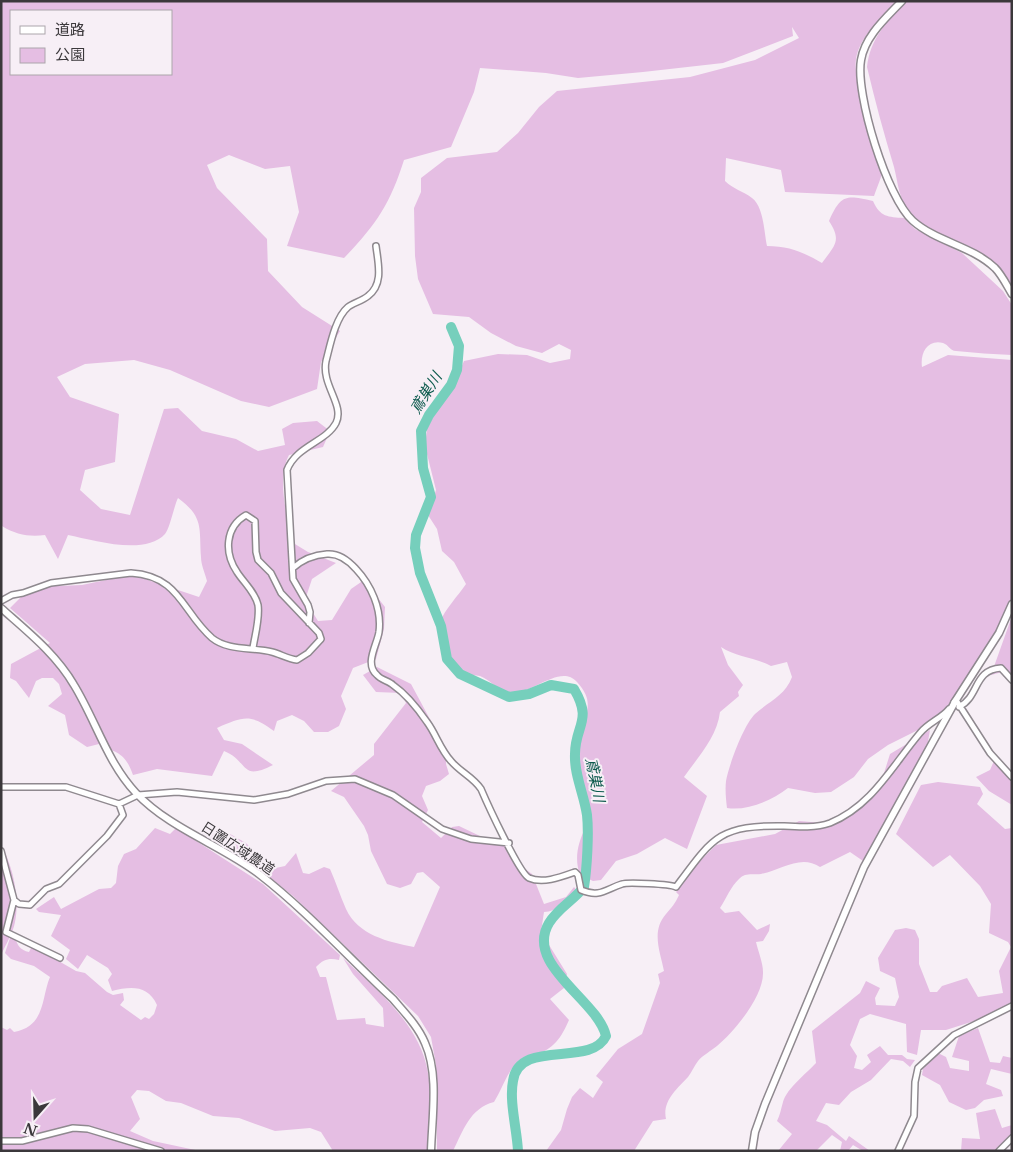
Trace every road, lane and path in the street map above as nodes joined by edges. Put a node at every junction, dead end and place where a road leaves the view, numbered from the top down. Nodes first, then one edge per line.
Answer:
1 (902, 1) edge
2 (376, 246) dead end
3 (1012, 294) edge
4 (292, 568) junction
5 (1, 601) edge
6 (1012, 604) edge
7 (1, 608) edge
8 (309, 623) junction
9 (253, 648) junction
10 (1012, 680) edge
11 (957, 703) junction
12 (1012, 776) edge
13 (1, 788) edge
14 (138, 795) junction
15 (119, 804) junction
16 (508, 843) junction
17 (1, 850) edge
18 (14, 900) junction
19 (60, 958) dead end
20 (1012, 1006) edge
21 (1012, 1138) edge
22 (1, 1141) edge
23 (161, 1151) edge
24 (431, 1151) edge
25 (752, 1151) edge
26 (898, 1151) edge
27 (999, 1151) edge

1 - 3 street
2 - 4 street
4 - 8 street
4 - 16 street
5 - 9 street
6 - 11 street
7 - 14 street, 日置広域農道
8 - 9 street
8 - 9 street
10 - 11 street
11 - 12 street
11 - 16 street
11 - 25 street
13 - 15 street
14 - 15 street
14 - 16 street
14 - 24 street, 日置広域農道
15 - 18 street
17 - 18 street
18 - 19 street
20 - 26 street
21 - 27 street
22 - 23 street

